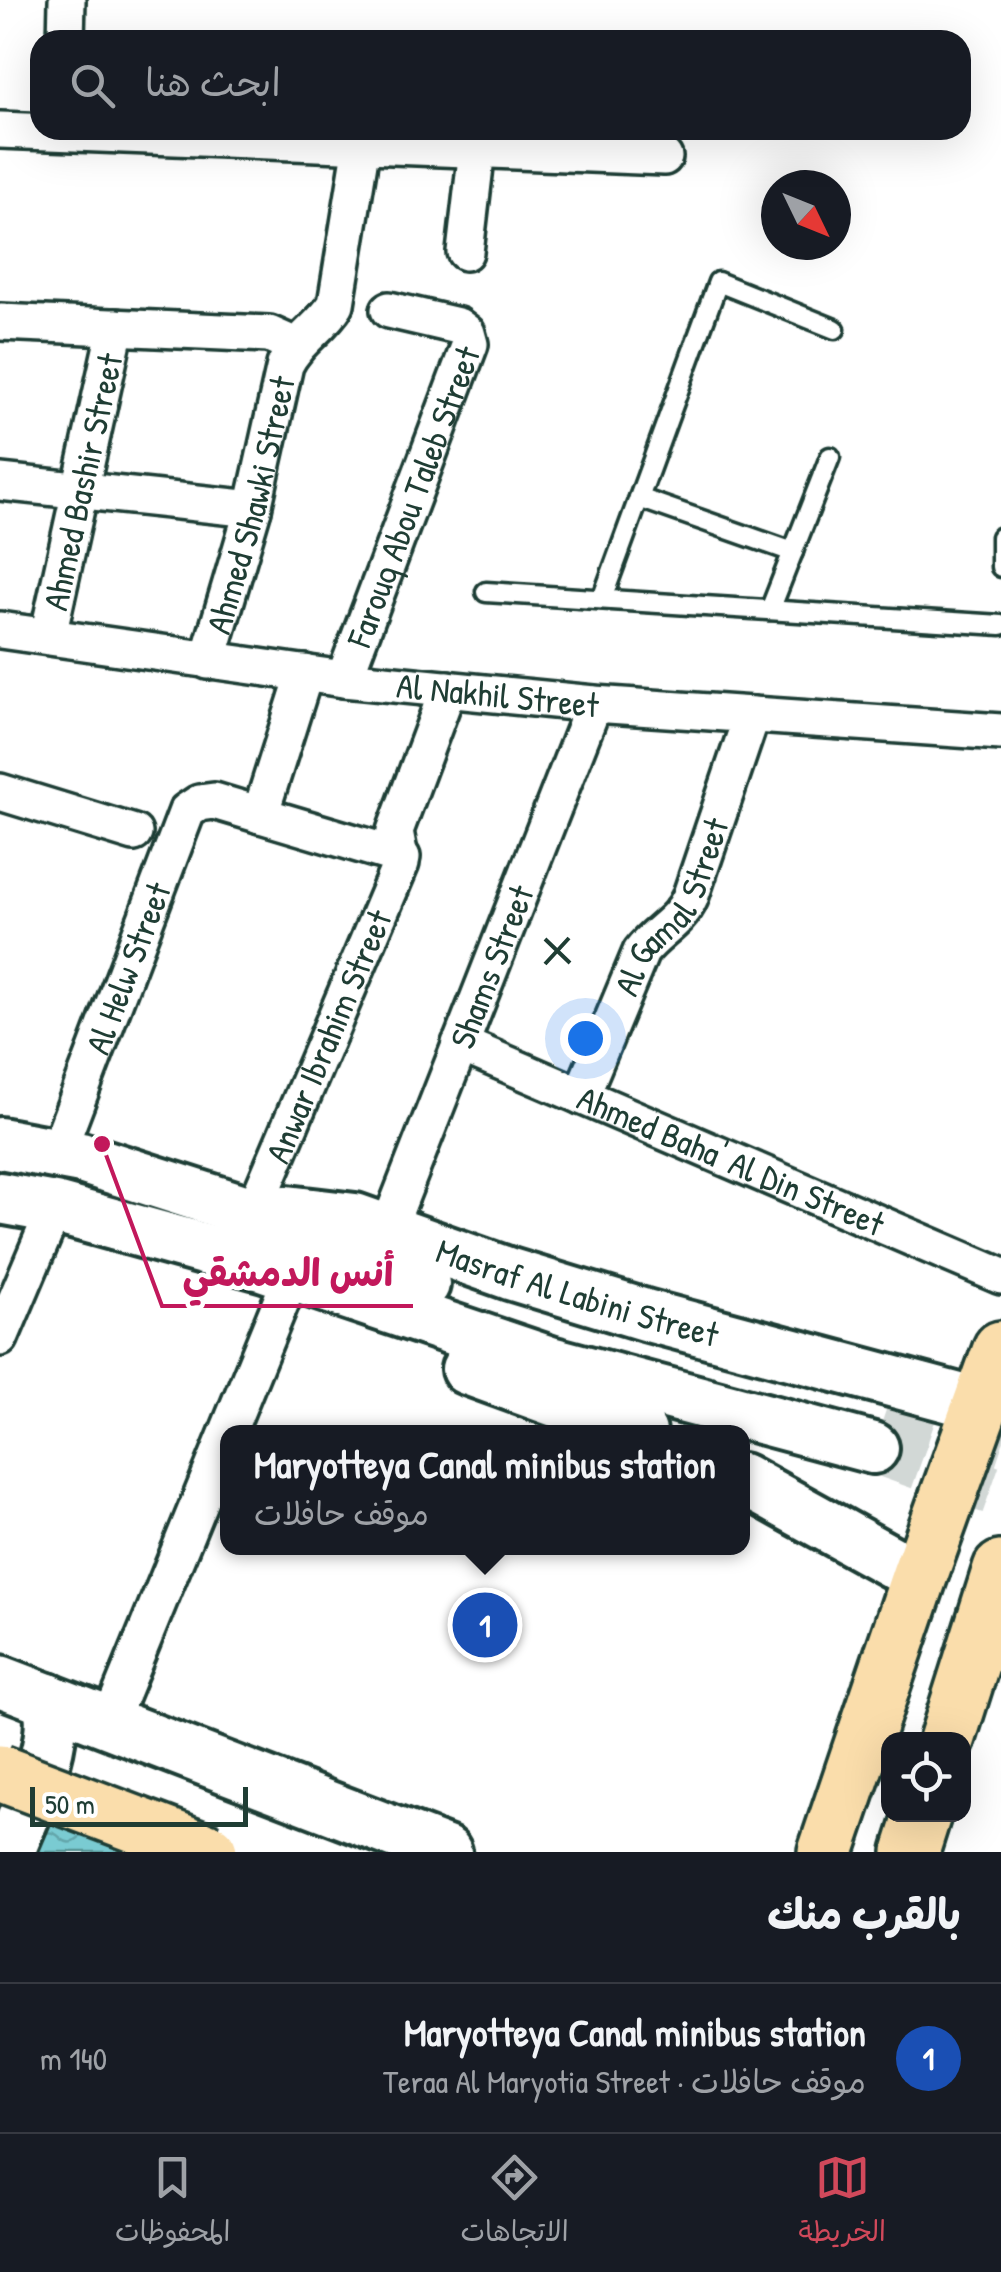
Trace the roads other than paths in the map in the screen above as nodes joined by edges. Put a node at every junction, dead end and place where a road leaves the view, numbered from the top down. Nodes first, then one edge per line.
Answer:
1 (67, 0) edge
2 (66, 30) edge
3 (0, 130) edge
4 (30, 130) edge
5 (270, 140) edge
6 (362, 144) junction
7 (477, 149) junction
8 (664, 157) dead end
9 (466, 252) dead end
10 (389, 310) dead end
11 (0, 322) edge
12 (116, 327) junction
13 (835, 330) dead end
14 (296, 346) junction
15 (830, 457) dead end
16 (0, 482) edge
17 (81, 490) junction
18 (639, 498) junction
19 (253, 509) junction
20 (1001, 538) edge
21 (793, 552) junction
22 (1001, 567) edge
23 (486, 592) dead end
24 (602, 599) junction
25 (770, 610) junction
26 (1001, 624) edge
27 (0, 630) edge
28 (48, 636) junction
29 (208, 662) junction
30 (305, 673) junction
31 (344, 679) junction
32 (448, 689) junction
33 (594, 704) junction
34 (752, 715) junction
35 (1001, 732) edge
36 (0, 792) edge
37 (260, 815) junction
38 (134, 833) dead end
39 (402, 857) junction
40 (460, 1044) junction
41 (581, 1096) junction
42 (0, 1143) edge
43 (57, 1153) junction
44 (0, 1198) edge
45 (55, 1208) junction
46 (254, 1213) junction
47 (388, 1229) junction
48 (276, 1276) junction
49 (1001, 1276) edge
50 (0, 1338) edge
51 (1001, 1349) edge
52 (981, 1405) junction
53 (621, 1425) edge
54 (750, 1483) edge
55 (919, 1577) junction
56 (997, 1593) edge
57 (0, 1681) edge
58 (48, 1699) junction
59 (107, 1722) junction
60 (949, 1732) edge
61 (0, 1774) edge
62 (919, 1822) edge
63 (431, 1849) edge
64 (9, 1852) edge
65 (42, 1852) edge
66 (209, 1852) edge
67 (826, 1852) edge
68 (910, 1852) edge

1 - 2 street
3 - 4 street
5 - 6 street
6 - 7 street
6 - 14 street
7 - 8 street
7 - 9 street
10 - 31 street, Farouq Abou Taleb Street
11 - 12 street
12 - 14 street
12 - 17 street, Ahmed Bashir Street
13 - 18 lane
14 - 19 street, Ahmed Shawki Street
15 - 21 lane
16 - 17 street
17 - 19 street
17 - 28 street, Ahmed Bashir Street
18 - 21 lane
18 - 24 lane
19 - 29 street, Ahmed Shawki Street
20 - 22 lane
21 - 25 lane
23 - 24 lane
24 - 25 lane
25 - 26 lane
27 - 28 street, Al Nakhil Street
28 - 29 street, Al Nakhil Street
29 - 30 street, Al Nakhil Street
30 - 31 street, Al Nakhil Street
30 - 37 street
31 - 32 street, Al Nakhil Street
32 - 33 street, Al Nakhil Street
32 - 39 street, Anwar Ibrahim Street
33 - 34 street, Al Nakhil Street
33 - 40 street, Shams Street
34 - 35 street, Al Nakhil Street
34 - 41 street, Al Gamal Street
36 - 38 street
37 - 39 street
37 - 43 street, Al Helw Street
39 - 46 street, Anwar Ibrahim Street
40 - 41 street, Ahmed Baha' Al Din Street
40 - 47 street, Shams Street
41 - 49 street, Ahmed Baha' Al Din Street
42 - 43 main road, Masraf Al Labini Street
43 - 46 main road, Masraf Al Labini Street
44 - 45 main road
45 - 48 main road
45 - 50 street
46 - 47 main road, Masraf Al Labini Street
46 - 48 main road
47 - 52 main road, Masraf Al Labini Street
48 - 53 main road
48 - 59 street
51 - 52 main road
52 - 55 main road
54 - 55 main road
55 - 67 main road
56 - 60 main road
57 - 58 main road
58 - 59 main road
58 - 64 main road
59 - 63 main road
59 - 65 main road
61 - 66 main road, bridge
62 - 68 main road

